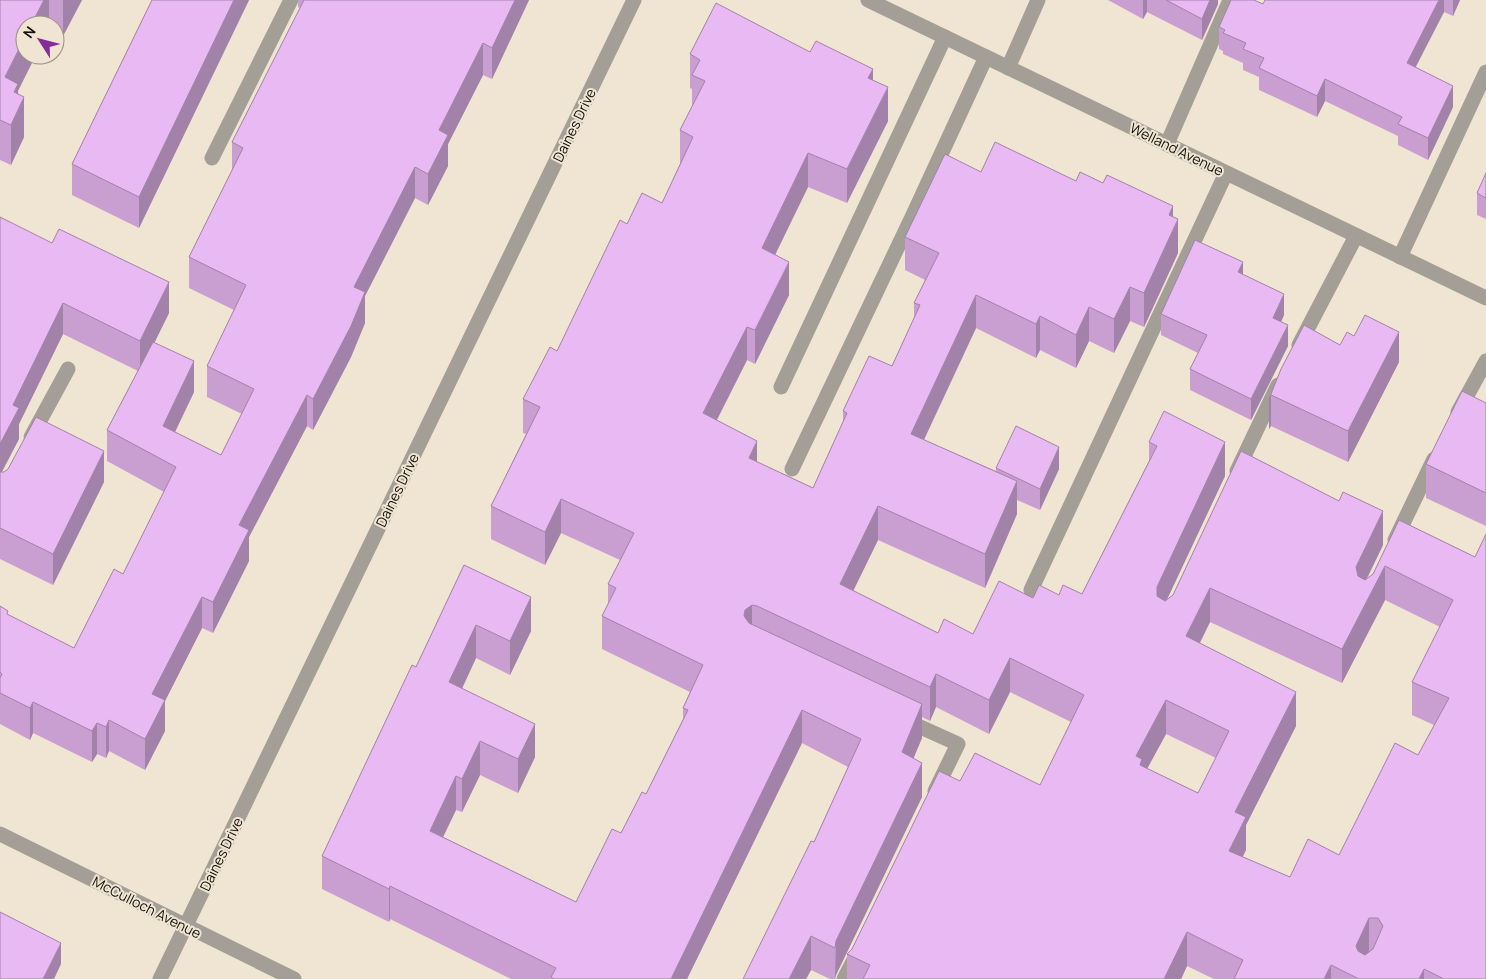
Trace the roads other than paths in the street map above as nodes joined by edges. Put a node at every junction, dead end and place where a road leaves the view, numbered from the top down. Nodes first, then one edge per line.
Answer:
1 (291, 0) edge
2 (634, 0) edge
3 (868, 0) edge
4 (1038, 0) edge
5 (1230, 0) edge
6 (945, 37) junction
7 (986, 57) junction
8 (1008, 68) junction
9 (1486, 72) edge
10 (1167, 144) junction
11 (212, 158) dead end
12 (1226, 173) junction
13 (1356, 236) junction
14 (1400, 257) junction
15 (1486, 298) edge
16 (1486, 361) edge
17 (68, 369) dead end
18 (781, 387) dead end
19 (1449, 427) edge
20 (1441, 444) edge
21 (22, 453) edge
22 (792, 469) dead end
23 (1232, 483) edge
24 (1390, 550) edge
25 (1030, 590) dead end
26 (894, 714) edge
27 (928, 805) edge
28 (0, 834) edge
29 (186, 927) junction
30 (861, 944) edge
31 (160, 979) edge
32 (294, 979) edge
33 (844, 979) edge

1 - 11 street
2 - 29 street, Daines Drive
3 - 6 street, Welland Avenue
4 - 8 street
5 - 10 street
6 - 7 street, Welland Avenue
6 - 18 street
7 - 8 street, Welland Avenue
7 - 22 street
8 - 10 street, Welland Avenue
9 - 14 street
10 - 12 street, Welland Avenue
12 - 13 street, Welland Avenue
12 - 25 street
13 - 14 street, Welland Avenue
13 - 23 street
14 - 15 street, Welland Avenue
16 - 19 street
17 - 21 street
20 - 24 street
26 - 27 street
28 - 29 street, McCulloch Avenue
29 - 31 street, Daines Drive
29 - 32 street, McCulloch Avenue
30 - 33 street

